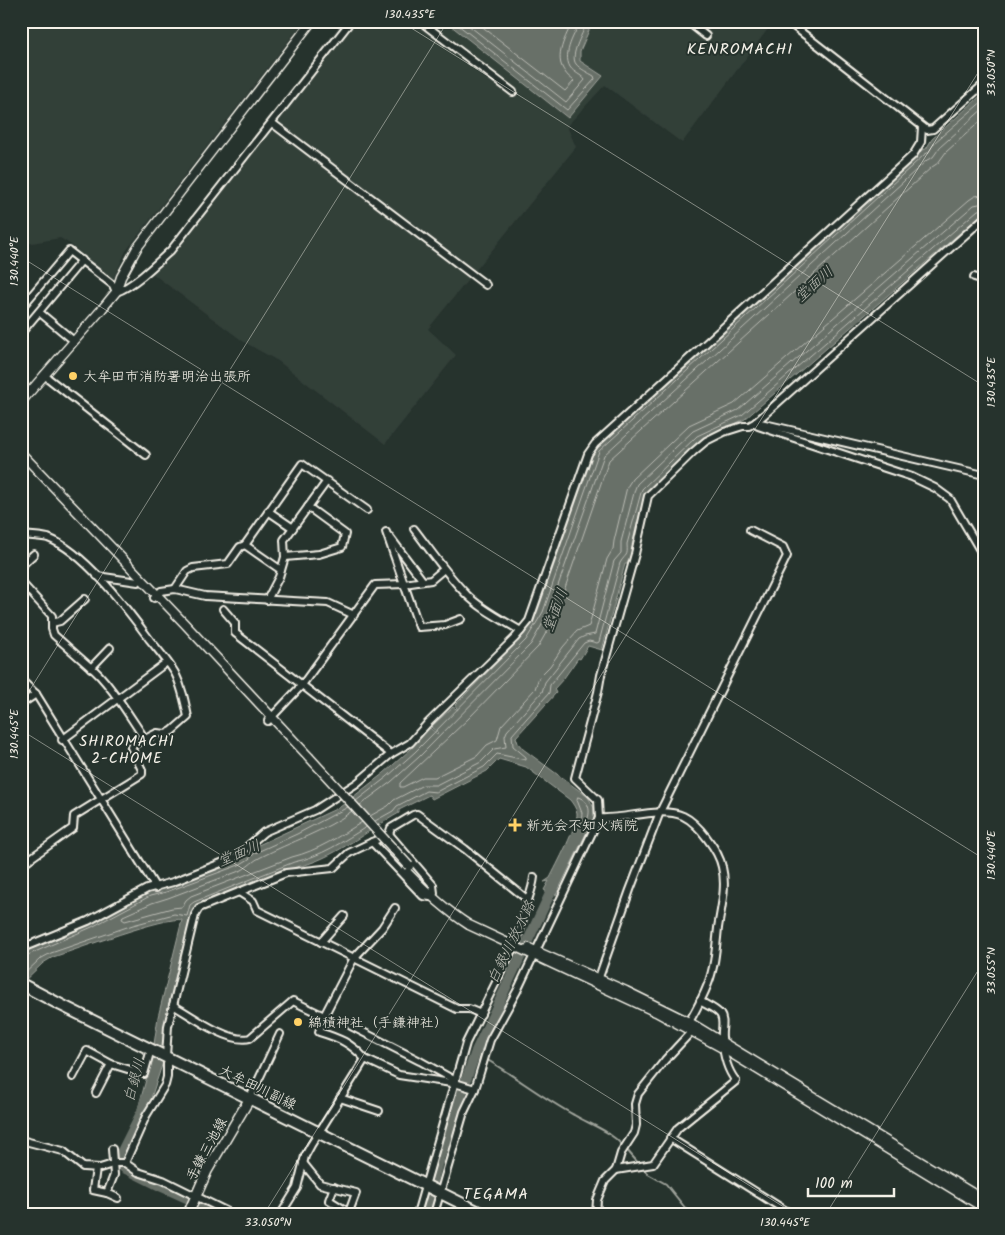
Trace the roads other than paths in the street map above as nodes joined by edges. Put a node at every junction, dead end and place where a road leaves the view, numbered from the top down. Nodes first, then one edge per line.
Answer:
1 (312, 21) edge
2 (350, 21) edge
3 (420, 21) edge
4 (687, 21) edge
5 (787, 21) edge
6 (706, 36) dead end
7 (984, 84) edge
8 (513, 92) dead end
9 (272, 123) junction
10 (922, 127) junction
11 (984, 218) edge
12 (82, 260) junction
13 (974, 277) dead end
14 (984, 280) edge
15 (486, 285) dead end
16 (116, 292) junction
17 (21, 308) edge
18 (39, 312) junction
19 (21, 333) edge
20 (74, 341) junction
21 (44, 375) junction
22 (21, 402) edge
23 (756, 422) junction
24 (21, 453) edge
25 (146, 455) dead end
26 (21, 461) edge
27 (984, 475) edge
28 (327, 482) junction
29 (308, 507) junction
30 (368, 510) dead end
31 (268, 511) junction
32 (293, 528) junction
33 (414, 529) dead end
34 (750, 530) dead end
35 (21, 535) edge
36 (244, 545) junction
37 (34, 554) dead end
38 (285, 557) junction
39 (984, 557) edge
40 (21, 566) edge
41 (444, 569) junction
42 (281, 570) junction
43 (97, 576) junction
44 (139, 580) junction
45 (423, 581) junction
46 (21, 582) edge
47 (404, 584) junction
48 (175, 589) junction
49 (155, 597) junction
50 (85, 599) dead end
51 (267, 600) junction
52 (223, 609) dead end
53 (354, 615) junction
54 (461, 619) dead end
55 (52, 623) junction
56 (521, 631) junction
57 (110, 648) dead end
58 (167, 662) junction
59 (91, 668) junction
60 (21, 680) edge
61 (302, 685) junction
62 (36, 694) junction
63 (117, 698) junction
64 (21, 704) edge
65 (270, 719) junction
66 (145, 739) junction
67 (62, 740) junction
68 (391, 754) junction
69 (102, 800) junction
70 (660, 812) junction
71 (599, 818) junction
72 (389, 834) junction
73 (372, 842) junction
74 (21, 865) edge
75 (534, 877) dead end
76 (156, 888) junction
77 (239, 892) junction
78 (432, 895) junction
79 (528, 900) junction
80 (395, 908) dead end
81 (344, 916) dead end
82 (321, 942) junction
83 (515, 944) junction
84 (21, 951) edge
85 (535, 953) junction
86 (354, 958) junction
87 (598, 981) junction
88 (22, 986) edge
89 (700, 1001) junction
90 (173, 1005) junction
91 (481, 1014) junction
92 (324, 1016) junction
93 (689, 1022) junction
94 (351, 1026) dead end
95 (692, 1032) junction
96 (280, 1034) dead end
97 (723, 1045) junction
98 (151, 1049) junction
99 (168, 1057) junction
100 (365, 1059) junction
101 (111, 1064) junction
102 (72, 1077) dead end
103 (456, 1083) junction
104 (473, 1088) junction
105 (96, 1093) dead end
106 (250, 1098) junction
107 (340, 1098) junction
108 (379, 1112) dead end
109 (319, 1132) junction
110 (670, 1138) junction
111 (21, 1140) edge
112 (112, 1149) dead end
113 (124, 1163) junction
114 (303, 1163) junction
115 (114, 1164) junction
116 (96, 1168) junction
117 (616, 1170) junction
118 (426, 1185) junction
119 (334, 1187) junction
120 (439, 1192) junction
121 (107, 1193) junction
122 (118, 1198) dead end
123 (984, 1200) edge
124 (193, 1201) junction
125 (984, 1208) edge
126 (350, 1213) edge
127 (188, 1214) edge
128 (232, 1214) edge
129 (281, 1214) edge
130 (417, 1214) edge
131 (434, 1214) edge
132 (483, 1214) edge
133 (596, 1214) edge
134 (791, 1214) edge

1 - 16 street
2 - 9 street
3 - 8 street
4 - 6 street
5 - 10 street
7 - 10 street
9 - 15 street
9 - 16 street
10 - 56 street
11 - 23 street
12 - 16 street
12 - 17 street
12 - 18 street
13 - 14 street
16 - 20 street
18 - 19 street
18 - 20 street
20 - 21 street
21 - 22 street
21 - 25 street
23 - 27 street
23 - 39 street
23 - 71 street
24 - 44 street
26 - 44 street
28 - 29 street
28 - 30 street
28 - 31 street
29 - 32 street
29 - 38 street
31 - 32 street
31 - 36 street
32 - 38 street
33 - 41 street
34 - 70 street
35 - 43 street
36 - 42 street
36 - 48 street
37 - 40 street
38 - 42 street
41 - 45 street
41 - 56 street
42 - 51 street
43 - 44 street
43 - 58 street
44 - 49 street
45 - 47 street
45 - 47 street
46 - 55 street
47 - 53 street
47 - 54 street
48 - 49 street
48 - 51 street
49 - 65 street
50 - 55 street
51 - 53 street
52 - 61 street
53 - 61 street
55 - 59 street
56 - 68 street
57 - 59 street
58 - 63 street
58 - 66 street
59 - 63 street
60 - 62 street
61 - 65 street
61 - 68 street
62 - 64 street
62 - 67 street
63 - 66 street
63 - 67 street
65 - 78 street
66 - 69 street
67 - 69 street
68 - 76 street
69 - 74 street
69 - 76 street
70 - 71 street
70 - 87 street
70 - 89 street
71 - 85 street
72 - 73 street
72 - 78 street
72 - 79 street
73 - 77 street
73 - 78 street
75 - 79 street
76 - 84 street
77 - 82 street
77 - 90 street
78 - 83 street
79 - 83 street
80 - 86 street
81 - 82 street
82 - 86 street
83 - 85 street
83 - 91 street
85 - 87 street
85 - 104 street
86 - 91 street
86 - 92 street
87 - 93 street
87 - 95 street
88 - 98 main road, 大牟田川副線
89 - 93 street
89 - 97 street
90 - 92 street
90 - 99 street
91 - 103 street
92 - 100 street
93 - 95 street
93 - 97 street
94 - 103 street
95 - 97 street
95 - 117 street
96 - 106 street
97 - 110 street
97 - 123 street
97 - 125 street
98 - 99 main road, 大牟田川副線
98 - 101 street
99 - 106 main road, 大牟田川副線
99 - 113 street
100 - 103 street
100 - 107 street
101 - 102 street
101 - 105 street
103 - 104 street
103 - 118 street
104 - 120 street
106 - 109 main road, 大牟田川副線
106 - 124 main road, 手鎌三池線
107 - 108 street
107 - 109 street
109 - 114 street
109 - 118 main road, 大牟田川副線
110 - 117 street
110 - 134 street
111 - 116 street
112 - 115 street
113 - 115 street
113 - 124 street
114 - 119 street
114 - 129 street
115 - 116 street
115 - 121 street
116 - 121 street
117 - 133 street
118 - 120 main road, 大牟田川副線
118 - 130 street
119 - 126 street
119 - 126 street
120 - 131 street
120 - 132 main road, 大牟田川副線
121 - 122 street
124 - 127 main road, 手鎌三池線
124 - 128 street

